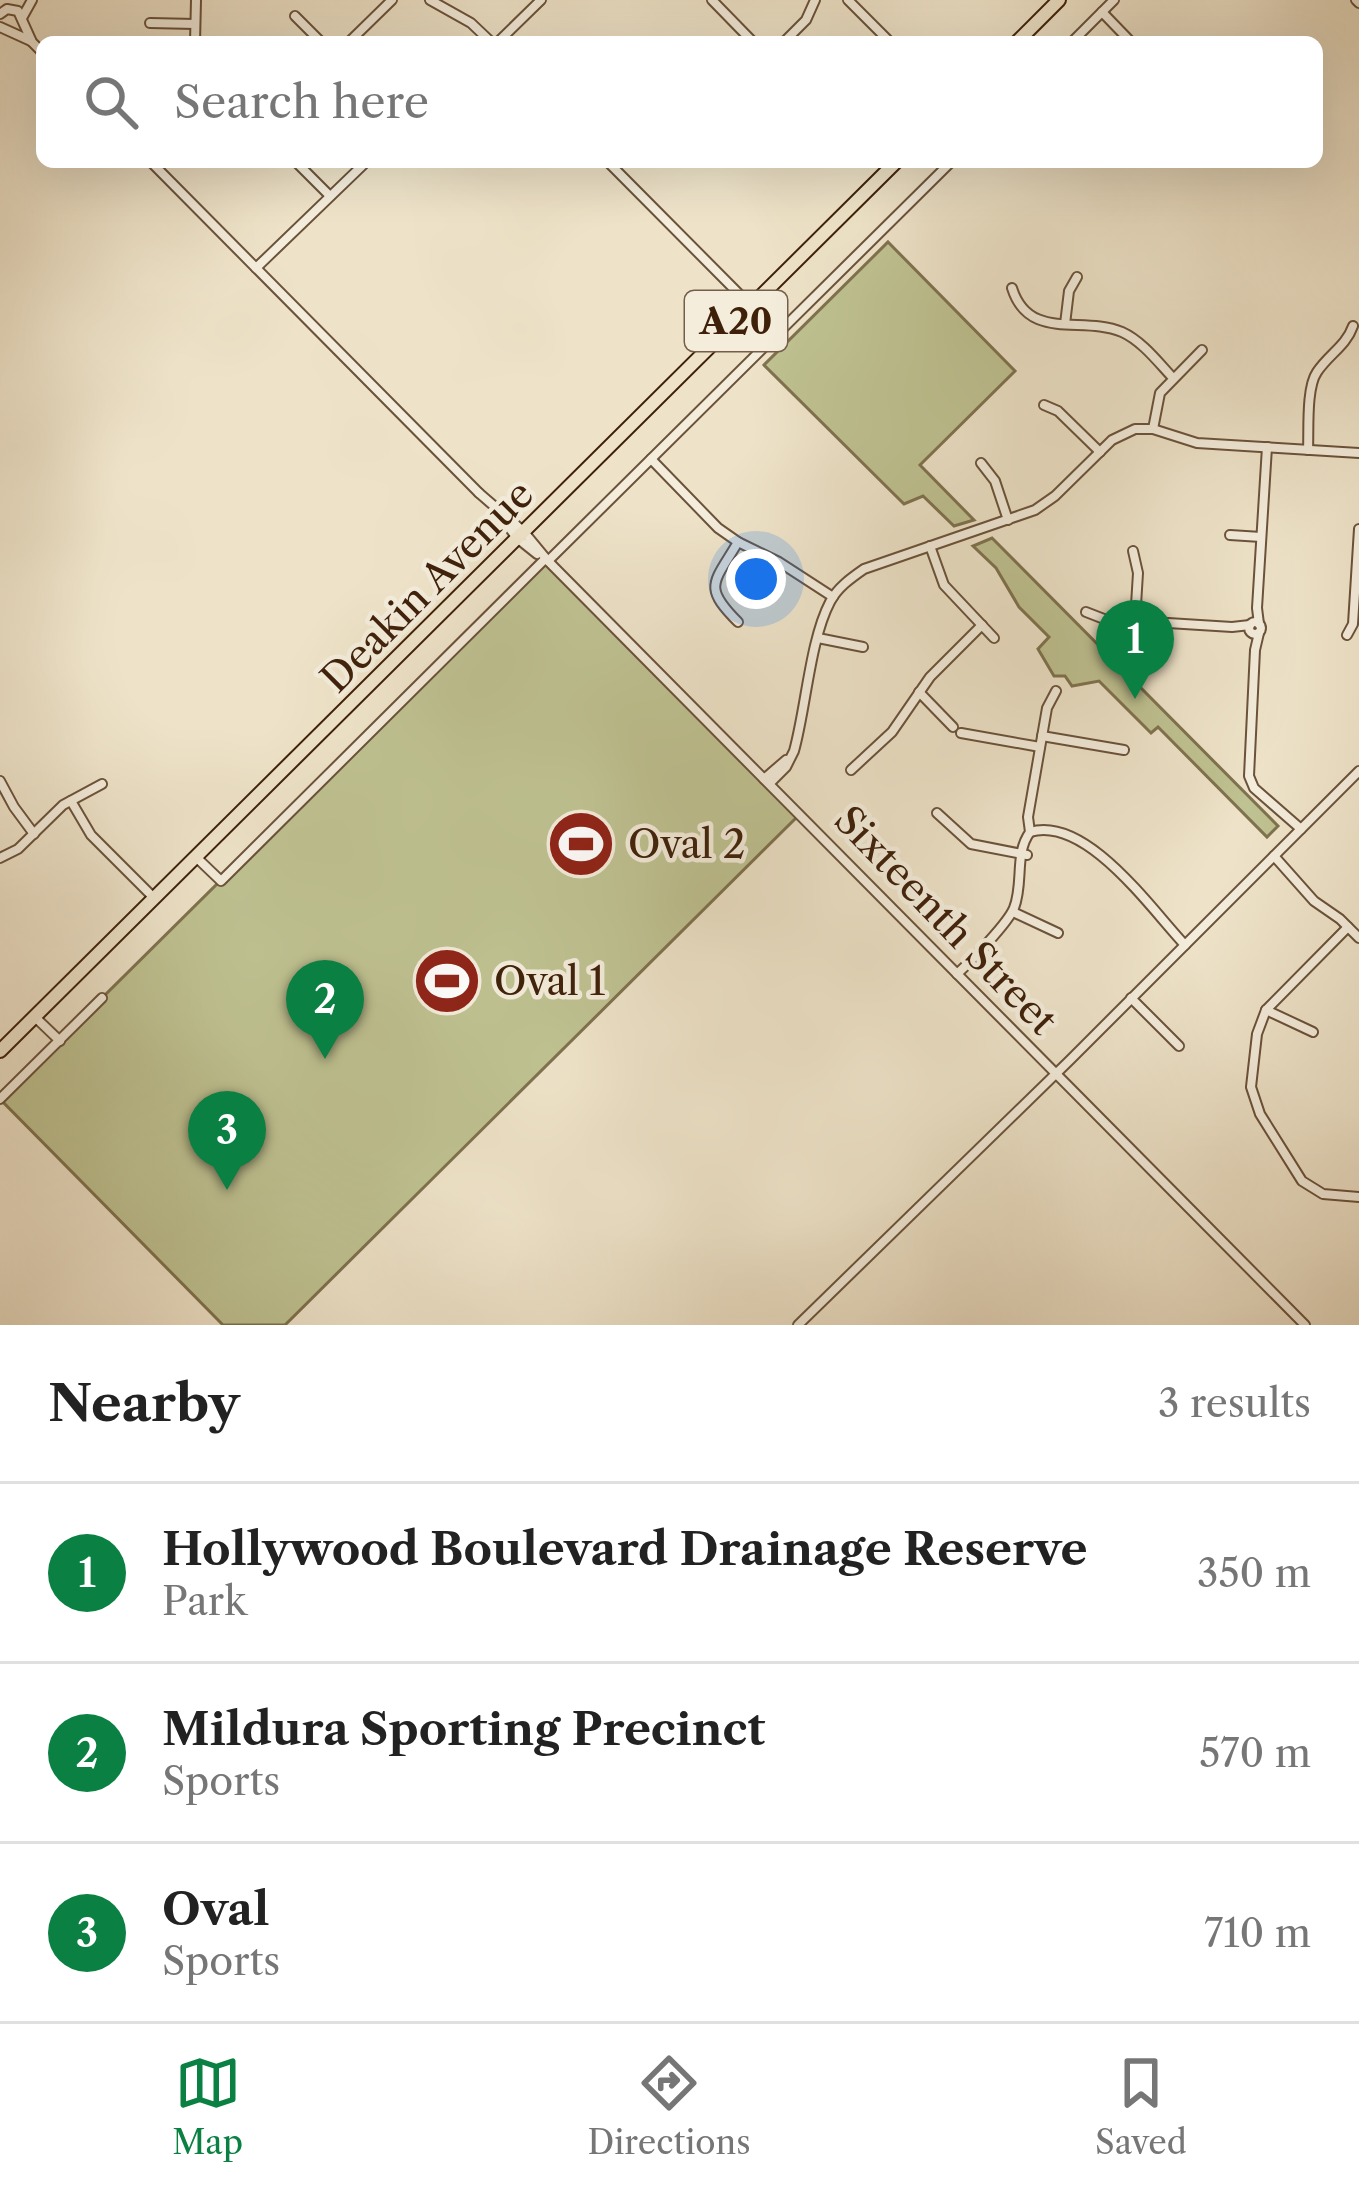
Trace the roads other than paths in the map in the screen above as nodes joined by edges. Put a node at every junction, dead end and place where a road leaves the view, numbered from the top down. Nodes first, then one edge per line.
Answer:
1 (31, 0) edge
2 (196, 0) edge
3 (392, 0) edge
4 (430, 0) edge
5 (541, 0) edge
6 (712, 0) edge
7 (815, 0) edge
8 (848, 0) edge
9 (1059, 0) edge
10 (1114, 0) edge
11 (5, 9) edge
12 (1102, 12) junction
13 (296, 16) dead end
14 (22, 20) junction
15 (150, 23) dead end
16 (195, 24) junction
17 (478, 29) junction
18 (5, 32) edge
19 (195, 36) edge
20 (315, 36) edge
21 (355, 36) edge
22 (475, 36) edge
23 (487, 36) edge
24 (502, 36) edge
25 (747, 36) edge
26 (790, 36) edge
27 (884, 36) edge
28 (1023, 36) edge
29 (1078, 36) edge
30 (1125, 36) edge
31 (32, 41) junction
32 (36, 45) edge
33 (157, 168) edge
34 (302, 168) edge
35 (360, 168) edge
36 (614, 168) edge
37 (890, 168) edge
38 (945, 168) edge
39 (330, 196) junction
40 (256, 268) junction
41 (1077, 277) dead end
42 (1012, 289) dead end
43 (751, 306) junction
44 (1064, 324) junction
45 (1353, 326) dead end
46 (1202, 350) dead end
47 (1173, 378) junction
48 (1044, 405) dead end
49 (1153, 429) junction
50 (1267, 447) junction
51 (1308, 450) junction
52 (1100, 452) junction
53 (1359, 453) edge
54 (651, 458) junction
55 (980, 463) dead end
56 (1008, 520) junction
57 (1359, 529) edge
58 (521, 535) junction
59 (1230, 535) dead end
60 (1262, 537) junction
61 (738, 542) junction
62 (930, 546) junction
63 (1358, 550) edge
64 (1132, 551) dead end
65 (546, 560) junction
66 (833, 597) junction
67 (1086, 612) dead end
68 (1135, 621) junction
69 (738, 622) dead end
70 (982, 625) junction
71 (1254, 628) junction
72 (1347, 635) dead end
73 (818, 638) junction
74 (994, 638) dead end
75 (863, 647) dead end
76 (919, 692) junction
77 (1056, 692) dead end
78 (1041, 741) junction
79 (1124, 750) dead end
80 (851, 770) dead end
81 (1359, 771) edge
82 (0, 781) edge
83 (767, 781) junction
84 (102, 784) dead end
85 (71, 801) junction
86 (937, 813) dead end
87 (1298, 832) junction
88 (1033, 833) junction
89 (34, 834) junction
90 (1024, 855) junction
91 (196, 856) junction
92 (0, 858) edge
93 (1271, 858) junction
94 (154, 898) junction
95 (1013, 912) junction
96 (1348, 927) junction
97 (1058, 933) dead end
98 (1359, 938) edge
99 (1187, 943) junction
100 (955, 972) junction
101 (102, 998) dead end
102 (1131, 998) junction
103 (1266, 1010) junction
104 (35, 1017) junction
105 (1313, 1032) dead end
106 (60, 1041) junction
107 (1179, 1046) dead end
108 (0, 1052) edge
109 (1054, 1074) junction
110 (0, 1099) edge
111 (1359, 1197) edge
112 (798, 1325) edge
113 (1304, 1325) edge

1 - 11 street
1 - 14 street
2 - 16 street
3 - 21 street
4 - 17 street
5 - 24 street
6 - 25 street
7 - 26 street
8 - 27 street
9 - 28 highway
10 - 12 street
11 - 14 street
12 - 29 street
12 - 30 street
13 - 20 street
14 - 18 street
14 - 31 street
15 - 16 street
16 - 19 street
17 - 22 street
17 - 23 street
18 - 31 street
31 - 32 street
33 - 40 street, Sixteenth Street
34 - 39 street
35 - 39 street
36 - 43 street
37 - 43 highway, Deakin Avenue / A20
38 - 54 street, Deakin Avenue
39 - 40 street
40 - 58 street, Sixteenth Street
41 - 44 street
42 - 44 street
43 - 58 highway, Deakin Avenue / A20
44 - 47 street
45 - 51 street
46 - 47 street
47 - 49 street
48 - 52 street
49 - 50 street
49 - 52 street
50 - 51 street
50 - 60 street
51 - 53 street
52 - 56 street
54 - 61 street
54 - 65 street, Deakin Avenue
55 - 56 street
56 - 62 street
57 - 63 street
58 - 65 street, Sixteenth Street
58 - 91 highway, Deakin Avenue / A20
59 - 60 street
60 - 71 street
61 - 66 street
61 - 69 street
62 - 66 street
62 - 70 street
63 - 72 street
64 - 68 street
65 - 83 street, Sixteenth Street
65 - 91 street, Deakin Avenue
66 - 73 street
67 - 68 street
68 - 71 street
70 - 74 street
70 - 76 street
71 - 87 street
73 - 75 street
73 - 83 street
76 - 78 street
76 - 80 street
77 - 78 street
78 - 79 street
78 - 88 street
81 - 87 street
82 - 89 street
83 - 100 street, Sixteenth Street
84 - 85 street
85 - 89 street
85 - 94 street
86 - 90 street
87 - 93 street
88 - 90 street
88 - 99 street
89 - 92 street
90 - 95 street
91 - 94 highway, Deakin Avenue / A20
93 - 96 street
93 - 99 street
94 - 104 highway, Deakin Avenue / A20
95 - 97 street
95 - 100 street
96 - 98 street
96 - 103 street
99 - 102 street
100 - 109 street, Sixteenth Street
101 - 106 street
102 - 107 street
102 - 109 street
103 - 105 street
103 - 111 street
104 - 106 street
104 - 108 highway, Deakin Avenue / A20
106 - 110 street
109 - 112 street
109 - 113 street, Sixteenth Street

